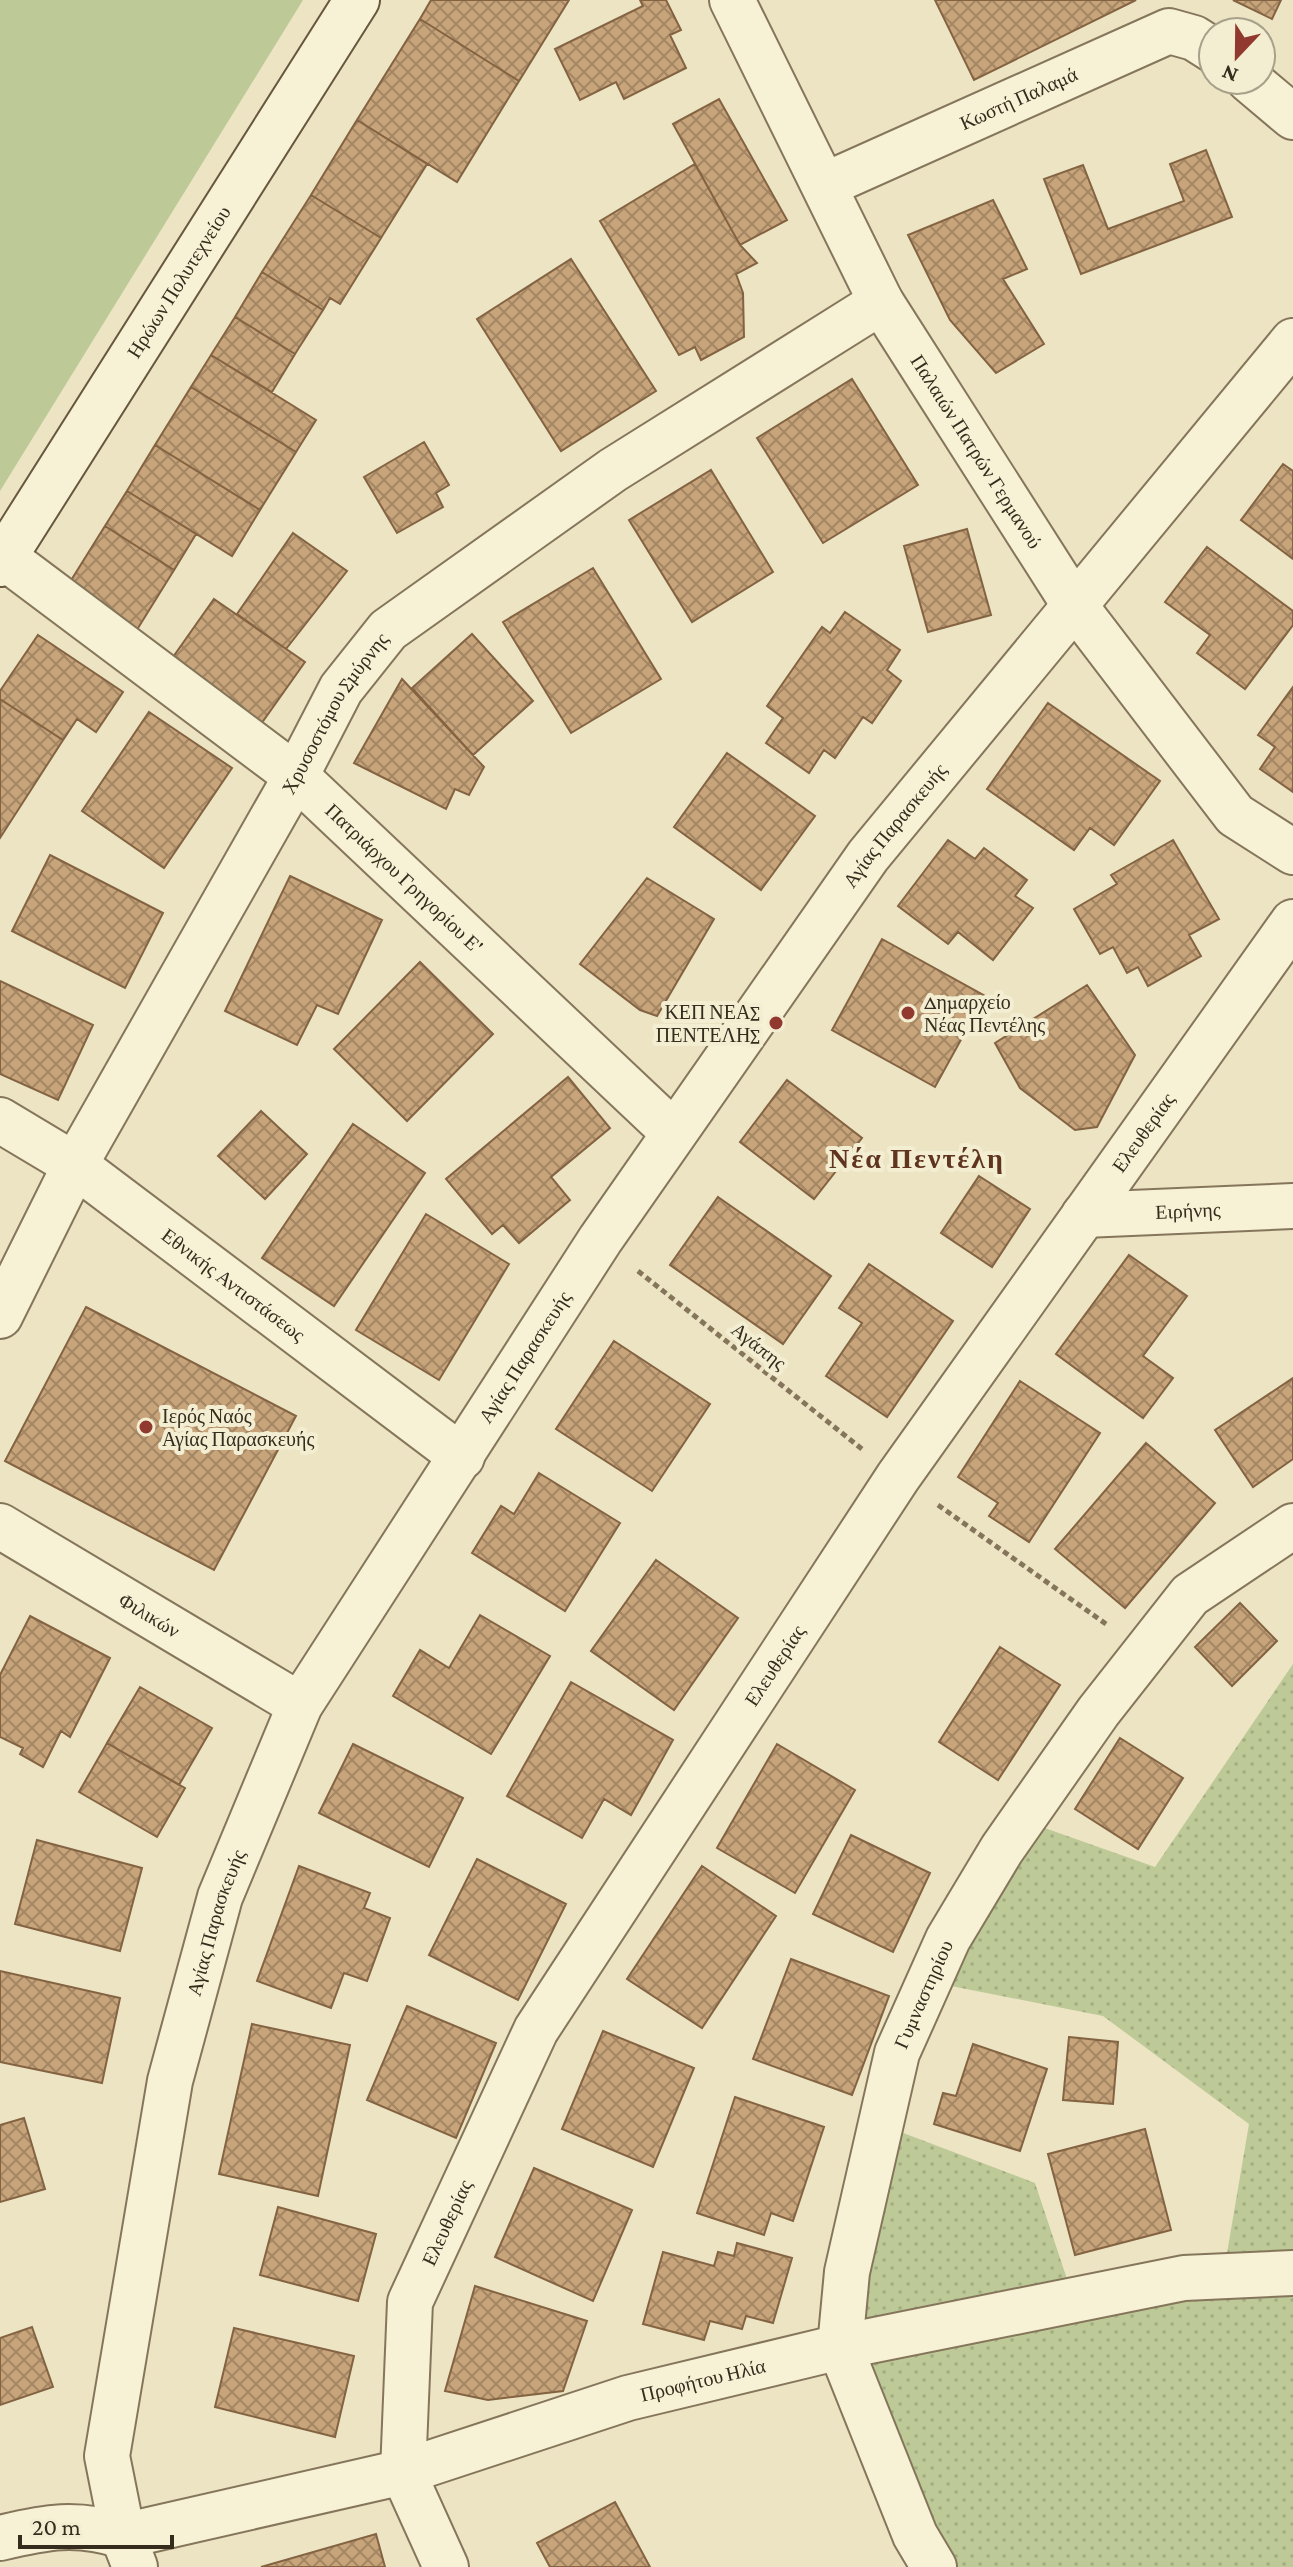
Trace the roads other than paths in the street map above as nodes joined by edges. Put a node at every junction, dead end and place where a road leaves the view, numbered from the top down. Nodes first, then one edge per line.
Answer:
1 (357, 0) edge
2 (732, 0) edge
3 (1197, 40) edge
4 (1268, 96) edge
5 (1293, 117) edge
6 (825, 185) junction
7 (881, 302) junction
8 (1293, 341) edge
9 (2, 561) edge
10 (1073, 603) junction
11 (296, 776) junction
12 (1293, 852) edge
13 (1293, 922) edge
14 (0, 1120) edge
15 (674, 1133) junction
16 (75, 1165) junction
17 (1293, 1206) edge
18 (1084, 1215) junction
19 (0, 1316) edge
20 (462, 1457) junction
21 (0, 1526) edge
22 (1293, 1526) edge
23 (300, 1705) junction
24 (1293, 2273) edge
25 (840, 2347) junction
26 (403, 2472) junction
27 (0, 2538) edge
28 (119, 2557) edge
29 (446, 2567) edge
30 (934, 2567) edge

1 - 9 street, Ηρώων Πολυτεχνείου
2 - 6 street, Παλαιών Πατρών Γερμανού
3 - 6 street, Κωστή Παλαμά
4 - 5 street
6 - 7 street, Παλαιών Πατρών Γερμανού
7 - 10 street, Παλαιών Πατρών Γερμανού
7 - 11 street, Χρυσοστόμου Σμύρνης
8 - 10 street, Αγίας Παρασκευής
9 - 11 street, Πατριάρχου Γρηγορίου Ε'
10 - 12 street, Παλαιών Πατρών Γερμανού
10 - 15 street, Αγίας Παρασκευής
11 - 15 street, Πατριάρχου Γρηγορίου Ε'
11 - 16 street, Χρυσοστόμου Σμύρνης
13 - 18 street, Ελευθερίας
14 - 16 street, Εθνικής Αντιστάσεως
15 - 20 street, Αγίας Παρασκευής
16 - 19 street, Χρυσοστόμου Σμύρνης
16 - 20 street, Εθνικής Αντιστάσεως
17 - 18 street, Ειρήνης
18 - 26 street, Ελευθερίας
20 - 23 street, Αγίας Παρασκευής
21 - 23 street, Φιλικών
22 - 25 street, Γυμναστηρίου
23 - 28 street, Αγίας Παρασκευής
24 - 25 street, Προφήτου Ηλία
25 - 26 street, Προφήτου Ηλία
25 - 30 street, Γυμναστηρίου
26 - 28 street, Προφήτου Ηλία
26 - 29 street
27 - 28 street, Προφήτου Ηλία

